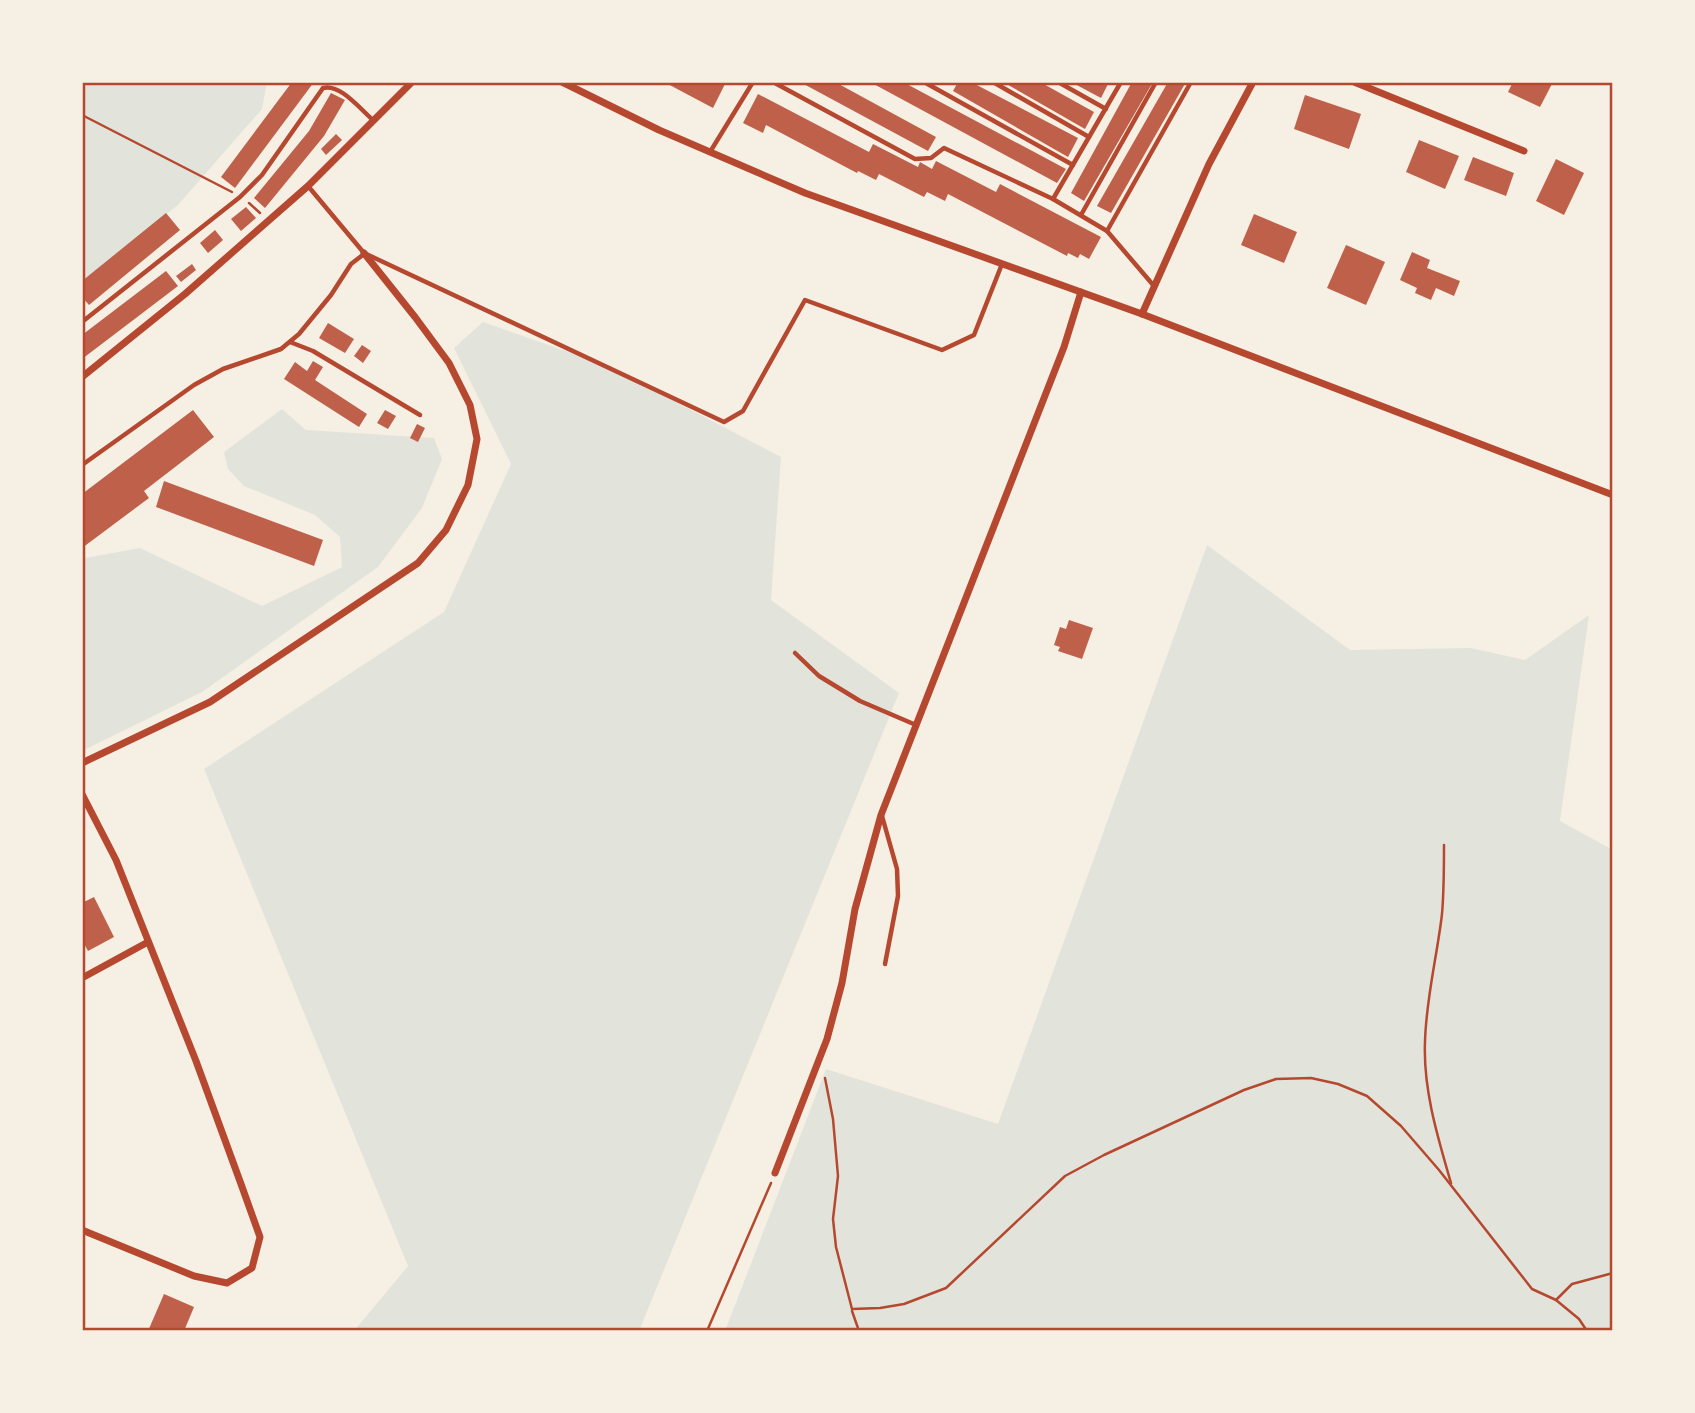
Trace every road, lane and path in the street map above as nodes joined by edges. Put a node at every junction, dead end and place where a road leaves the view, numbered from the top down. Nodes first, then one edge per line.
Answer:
1 (412, 82) edge
2 (562, 82) edge
3 (753, 82) edge
4 (773, 82) edge
5 (924, 82) edge
6 (993, 82) edge
7 (1058, 82) edge
8 (1121, 82) edge
9 (1156, 82) edge
10 (1191, 82) edge
11 (1253, 82) edge
12 (1354, 82) edge
13 (934, 85) edge
14 (1106, 109) junction
15 (82, 116) edge
16 (373, 120) junction
17 (1089, 136) junction
18 (1524, 150) dead end
19 (710, 152) junction
20 (1073, 165) junction
21 (308, 186) junction
22 (240, 197) junction
23 (1053, 198) junction
24 (1081, 215) junction
25 (268, 220) junction
26 (1107, 231) junction
27 (364, 253) junction
28 (1002, 264) junction
29 (1155, 287) junction
30 (1081, 292) junction
31 (1142, 314) junction
32 (82, 322) edge
33 (290, 342) junction
34 (82, 377) edge
35 (420, 415) dead end
36 (82, 466) edge
37 (1613, 495) edge
38 (795, 653) dead end
39 (917, 725) junction
40 (82, 763) edge
41 (82, 794) edge
42 (881, 816) junction
43 (1444, 845) dead end
44 (148, 942) junction
45 (885, 964) dead end
46 (82, 978) edge
47 (820, 1058) junction
48 (775, 1173) joint
49 (1452, 1187) junction
50 (82, 1230) edge
51 (1613, 1273) edge
52 (1556, 1300) junction
53 (852, 1309) junction
54 (707, 1331) edge
55 (859, 1331) edge
56 (1587, 1331) edge

1 - 16 street
2 - 19 street
3 - 19 lane
4 - 23 lane
5 - 13 lane
6 - 17 lane
7 - 14 lane
8 - 14 lane
9 - 24 lane
10 - 26 lane
11 - 29 street
12 - 18 street
13 - 20 lane
14 - 17 lane
15 - 22 path
16 - 21 street
16 - 22 lane
17 - 20 lane
19 - 28 street
20 - 23 lane
21 - 25 street
21 - 27 lane
22 - 25 path
22 - 32 lane
23 - 24 lane
24 - 26 lane
25 - 34 street
26 - 29 lane
27 - 28 lane
27 - 33 lane
27 - 40 street
28 - 30 street
29 - 31 street
30 - 31 street
30 - 39 street
31 - 37 street
33 - 35 lane
33 - 36 lane
38 - 39 lane
39 - 42 street
41 - 44 street
42 - 45 lane
42 - 47 street
43 - 49 path
44 - 46 street
44 - 50 street
47 - 48 street
47 - 53 path
48 - 54 path
49 - 52 path
49 - 53 path
51 - 52 path
52 - 56 path
53 - 55 path

